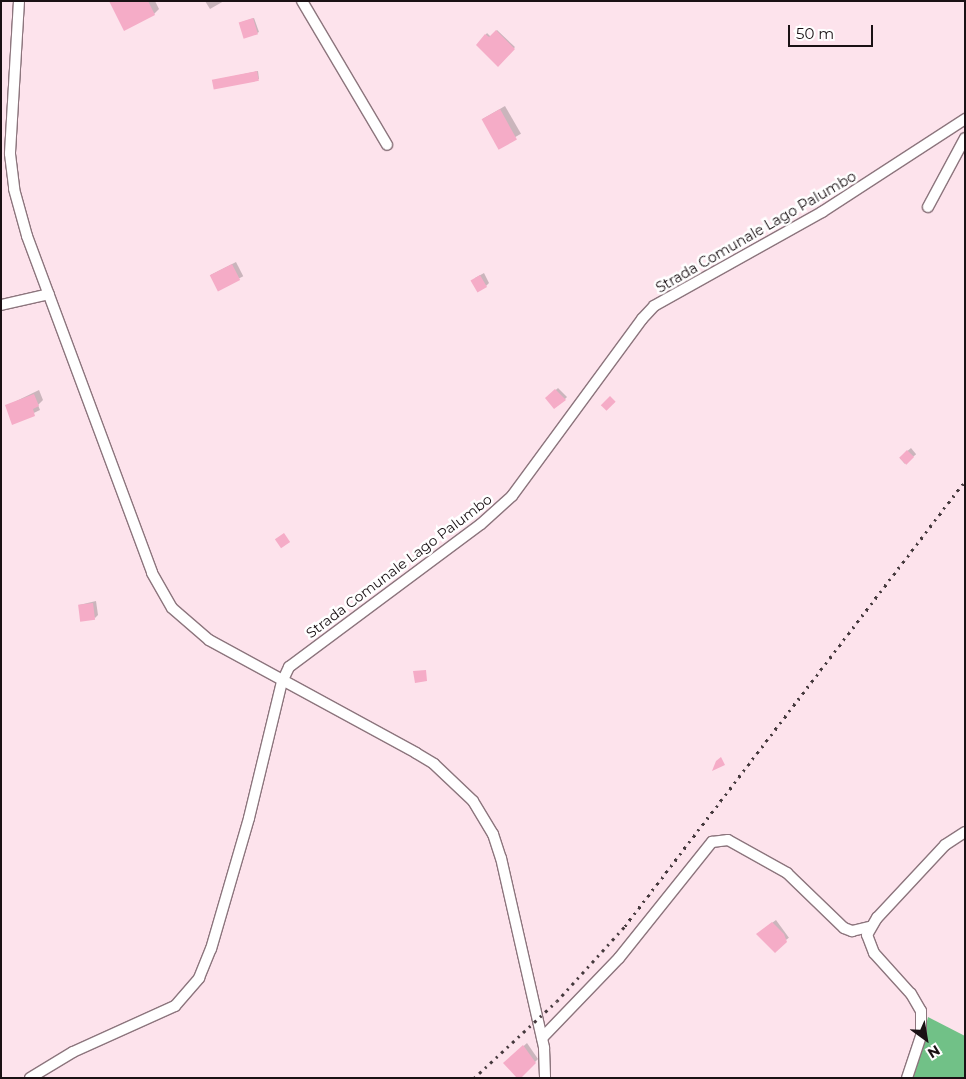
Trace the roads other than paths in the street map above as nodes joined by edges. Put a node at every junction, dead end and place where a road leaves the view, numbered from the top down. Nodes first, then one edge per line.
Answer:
1 (19, 1) edge
2 (302, 1) edge
3 (964, 122) edge
4 (965, 138) edge
5 (387, 146) dead end
6 (928, 207) dead end
7 (49, 294) junction
8 (1, 305) edge
9 (283, 678) junction
10 (965, 832) edge
11 (870, 927) junction
12 (542, 1038) junction
13 (30, 1078) edge
14 (545, 1078) edge
15 (907, 1078) edge

1 - 7 street
2 - 5 street
3 - 9 street, Strada Comunale Lago Palumbo
4 - 6 street
7 - 8 street
7 - 9 street
9 - 12 street
9 - 13 street, Strada Comunale Lago Palumbo
10 - 11 street
11 - 12 street
11 - 15 street
12 - 14 street

